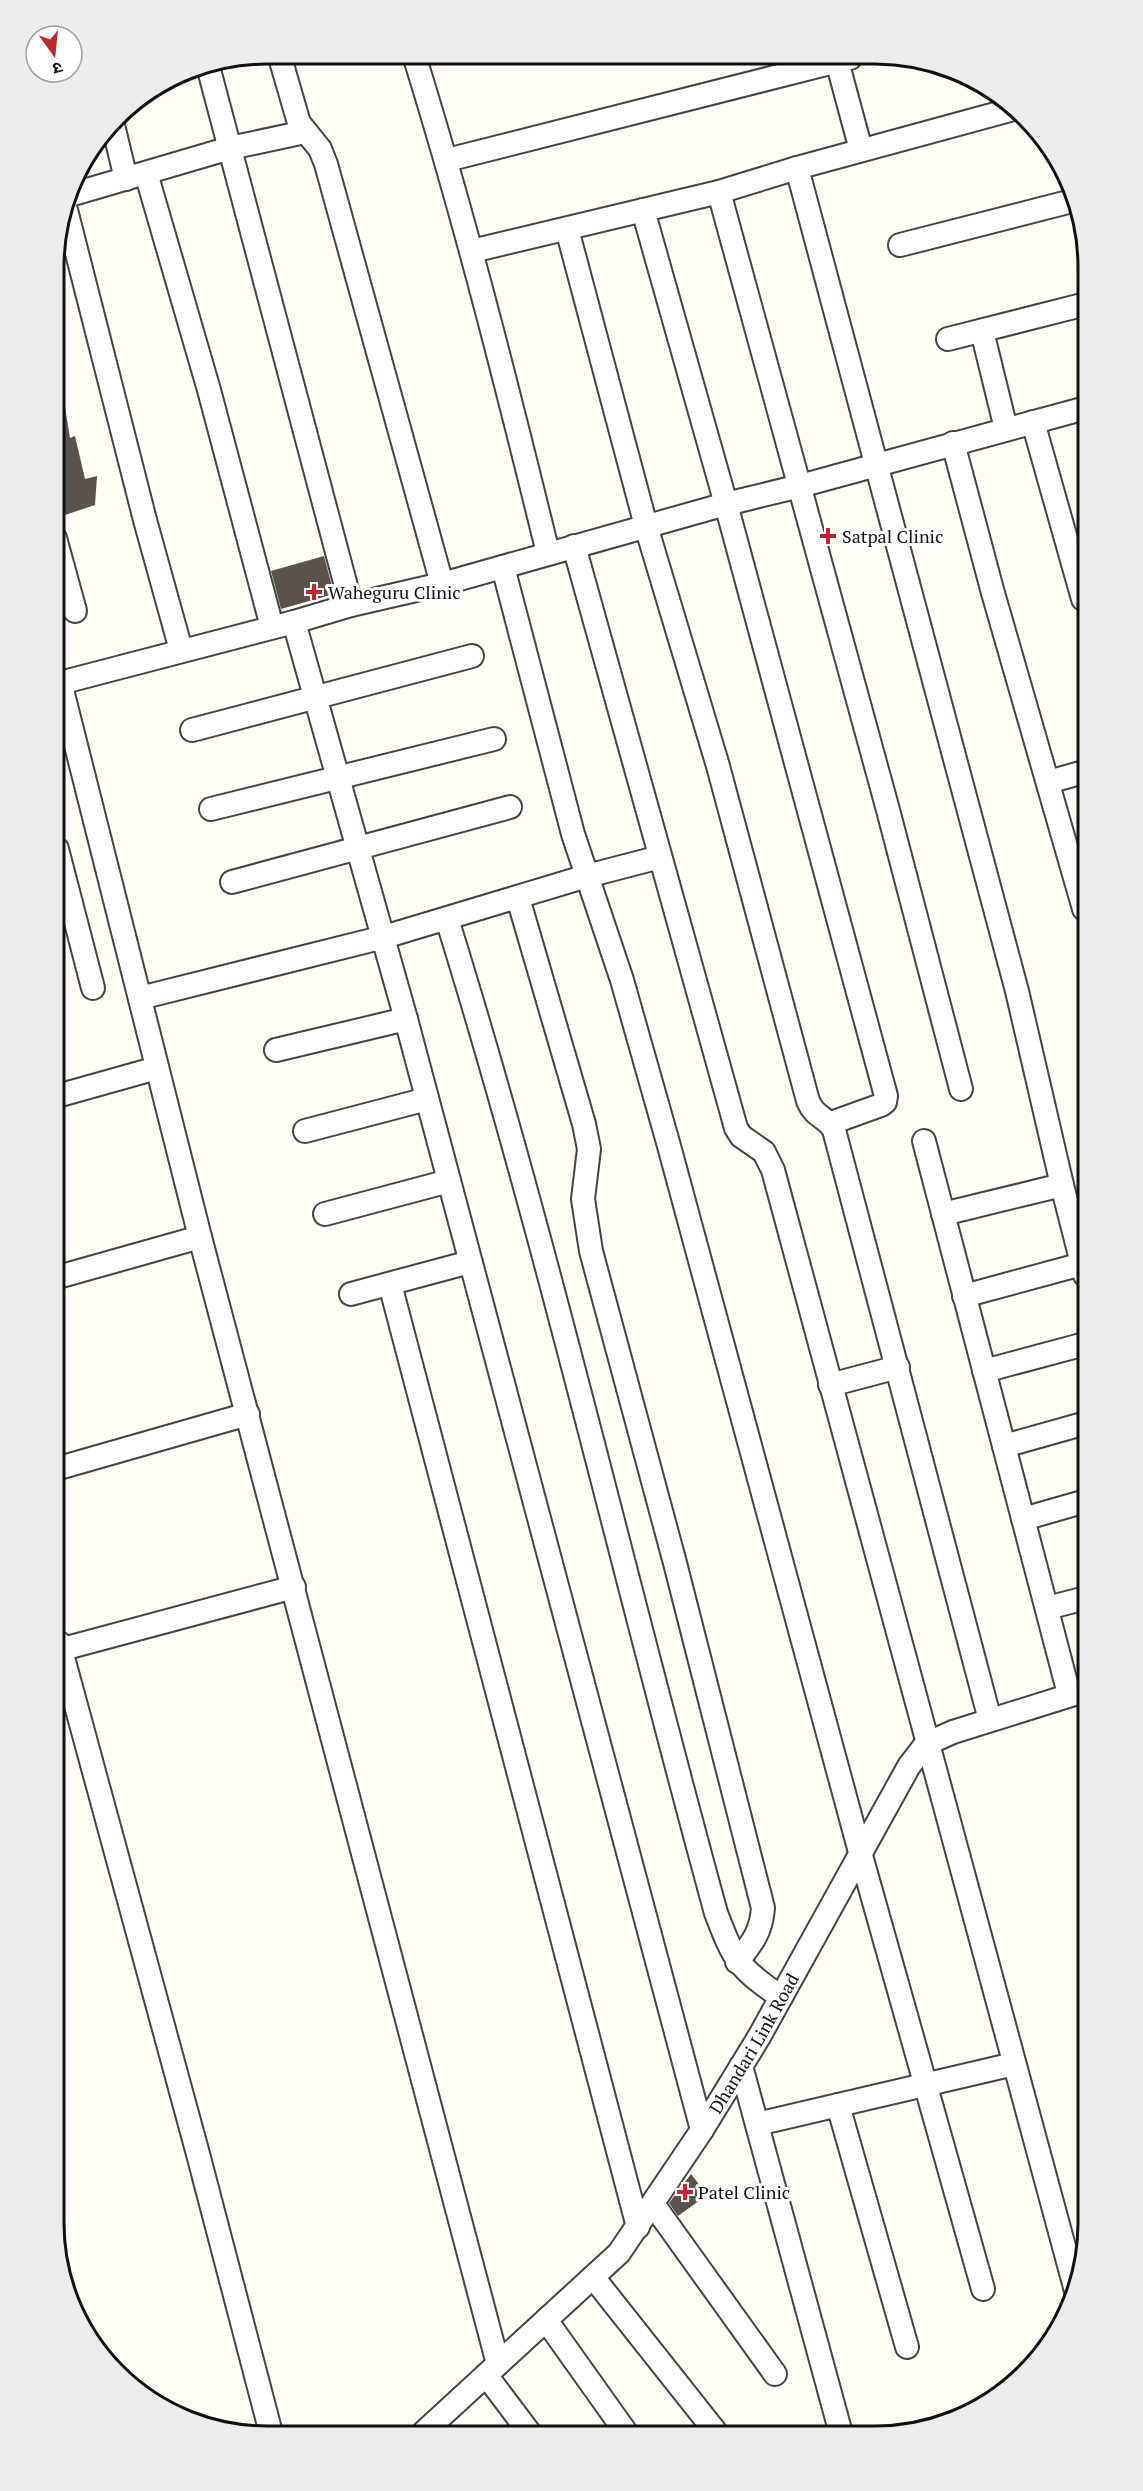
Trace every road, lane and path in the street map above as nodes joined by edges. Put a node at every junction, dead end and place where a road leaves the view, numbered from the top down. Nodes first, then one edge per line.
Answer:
1 (282, 64) edge
2 (417, 64) edge
3 (824, 64) edge
4 (845, 64) edge
5 (210, 73) edge
6 (1005, 111) edge
7 (116, 132) edge
8 (305, 132) junction
9 (230, 148) junction
10 (861, 150) junction
11 (447, 160) junction
12 (797, 168) junction
13 (136, 176) junction
14 (79, 192) edge
15 (719, 192) junction
16 (1067, 202) edge
17 (643, 210) junction
18 (69, 223) edge
19 (567, 229) junction
20 (900, 245) dead end
21 (472, 251) junction
22 (1078, 306) edge
23 (982, 331) junction
24 (948, 339) dead end
25 (1078, 410) edge
26 (1033, 422) junction
27 (1006, 429) junction
28 (953, 443) junction
29 (876, 464) junction
30 (800, 486) junction
31 (726, 504) junction
32 (646, 526) junction
33 (574, 546) junction
34 (548, 553) junction
35 (503, 567) junction
36 (65, 571) edge
37 (1078, 581) edge
38 (442, 584) junction
39 (351, 605) junction
40 (75, 610) dead end
41 (294, 622) junction
42 (272, 627) junction
43 (182, 650) junction
44 (472, 656) dead end
45 (65, 681) edge
46 (315, 698) junction
47 (65, 709) edge
48 (192, 730) dead end
49 (494, 739) dead end
50 (1078, 774) edge
51 (338, 777) junction
52 (1048, 782) junction
53 (510, 807) dead end
54 (211, 810) dead end
55 (358, 847) junction
56 (660, 857) junction
57 (586, 876) junction
58 (65, 879) edge
59 (232, 882) dead end
60 (1078, 888) edge
61 (518, 898) junction
62 (447, 919) junction
63 (384, 937) junction
64 (93, 988) dead end
65 (140, 998) junction
66 (406, 1019) junction
67 (276, 1050) dead end
68 (157, 1068) junction
69 (961, 1089) dead end
70 (65, 1094) edge
71 (427, 1099) junction
72 (831, 1123) junction
73 (305, 1131) dead end
74 (924, 1141) dead end
75 (449, 1181) junction
76 (1062, 1185) junction
77 (325, 1214) dead end
78 (943, 1214) junction
79 (200, 1237) junction
80 (1078, 1247) edge
81 (470, 1262) junction
82 (1078, 1271) edge
83 (64, 1275) edge
84 (390, 1284) junction
85 (351, 1294) dead end
86 (964, 1296) junction
87 (1078, 1346) edge
88 (898, 1367) junction
89 (984, 1371) junction
90 (830, 1385) junction
91 (248, 1414) junction
92 (1078, 1425) edge
93 (1004, 1446) junction
94 (64, 1466) edge
95 (1078, 1503) edge
96 (1023, 1519) junction
97 (294, 1587) junction
98 (1078, 1600) edge
99 (1047, 1608) junction
100 (64, 1647) edge
101 (64, 1664) edge
102 (1078, 1692) edge
103 (990, 1720) junction
104 (927, 1744) junction
105 (860, 1852) junction
106 (737, 1962) junction
107 (781, 1996) junction
108 (1014, 2064) junction
109 (741, 2066) junction
110 (926, 2084) junction
111 (838, 2104) junction
112 (757, 2124) junction
113 (702, 2130) junction
114 (653, 2204) junction
115 (638, 2227) junction
116 (1072, 2276) edge
117 (593, 2277) junction
118 (983, 2289) dead end
119 (546, 2320) junction
120 (908, 2347) dead end
121 (492, 2370) junction
122 (775, 2374) dead end
123 (269, 2426) edge
124 (431, 2426) edge
125 (525, 2426) edge
126 (621, 2426) edge
127 (712, 2426) edge
128 (839, 2426) edge

1 - 8 street
2 - 11 street
3 - 11 street
4 - 10 street
5 - 9 street
6 - 10 street
7 - 13 street
8 - 9 street
8 - 38 street
9 - 13 street
9 - 39 street
10 - 12 street
11 - 21 street
12 - 15 street
12 - 29 street
13 - 14 street
13 - 42 street
15 - 17 street
15 - 30 street
16 - 20 street
17 - 19 street
17 - 31 street
18 - 43 street
19 - 21 street
19 - 32 street
21 - 34 street
22 - 23 street
23 - 24 street
23 - 27 street
25 - 26 street
26 - 27 street
26 - 37 street
27 - 28 street
28 - 29 street
28 - 52 street
29 - 30 street
29 - 76 street
30 - 31 street
30 - 69 street
31 - 32 street
31 - 72 street
32 - 33 street
32 - 72 street
33 - 34 street
33 - 56 street
34 - 35 street
35 - 38 street
35 - 57 street
36 - 40 street
38 - 39 street
39 - 41 street
41 - 42 street
41 - 46 street
42 - 43 street
43 - 45 street
44 - 46 street
46 - 48 street
46 - 51 street
47 - 65 street
49 - 51 street
50 - 52 street
51 - 54 street
51 - 55 street
52 - 60 street
53 - 55 street
55 - 59 street
55 - 63 street
56 - 57 street
56 - 90 street
57 - 61 street
57 - 105 street
58 - 64 street
61 - 62 street
61 - 106 street
62 - 63 street
62 - 106 street
63 - 65 street
63 - 66 street
65 - 68 street
66 - 67 street
66 - 71 street
68 - 70 street
68 - 79 street
71 - 73 street
71 - 75 street
72 - 88 street
74 - 78 street
75 - 77 street
75 - 81 street
76 - 78 street
76 - 80 street
78 - 86 street
79 - 83 street
79 - 91 street
81 - 84 street
81 - 113 street
82 - 86 street
84 - 85 street
84 - 115 street
86 - 89 street
87 - 89 street
88 - 90 street
88 - 103 street
89 - 93 street
90 - 104 street
91 - 94 street
91 - 97 street
92 - 93 street
93 - 96 street
95 - 96 street
96 - 99 street
97 - 100 street
97 - 121 street
98 - 99 street
99 - 102 street
101 - 123 street
102 - 103 street, Dhandari Link Road
103 - 104 street, Dhandari Link Road
104 - 105 street, Dhandari Link Road
104 - 108 street
105 - 107 street, Dhandari Link Road
105 - 110 street
106 - 107 street
107 - 109 street, Dhandari Link Road
108 - 110 street
108 - 116 street
109 - 112 street
109 - 113 street, Dhandari Link Road
110 - 111 street
110 - 118 street
111 - 112 street
111 - 120 street
112 - 128 street
113 - 114 street, Dhandari Link Road
114 - 115 street, Dhandari Link Road
114 - 122 street
115 - 117 street, Dhandari Link Road
117 - 119 street, Dhandari Link Road
117 - 127 street
119 - 121 street, Dhandari Link Road
119 - 126 street
121 - 124 street, Dhandari Link Road
121 - 125 street

